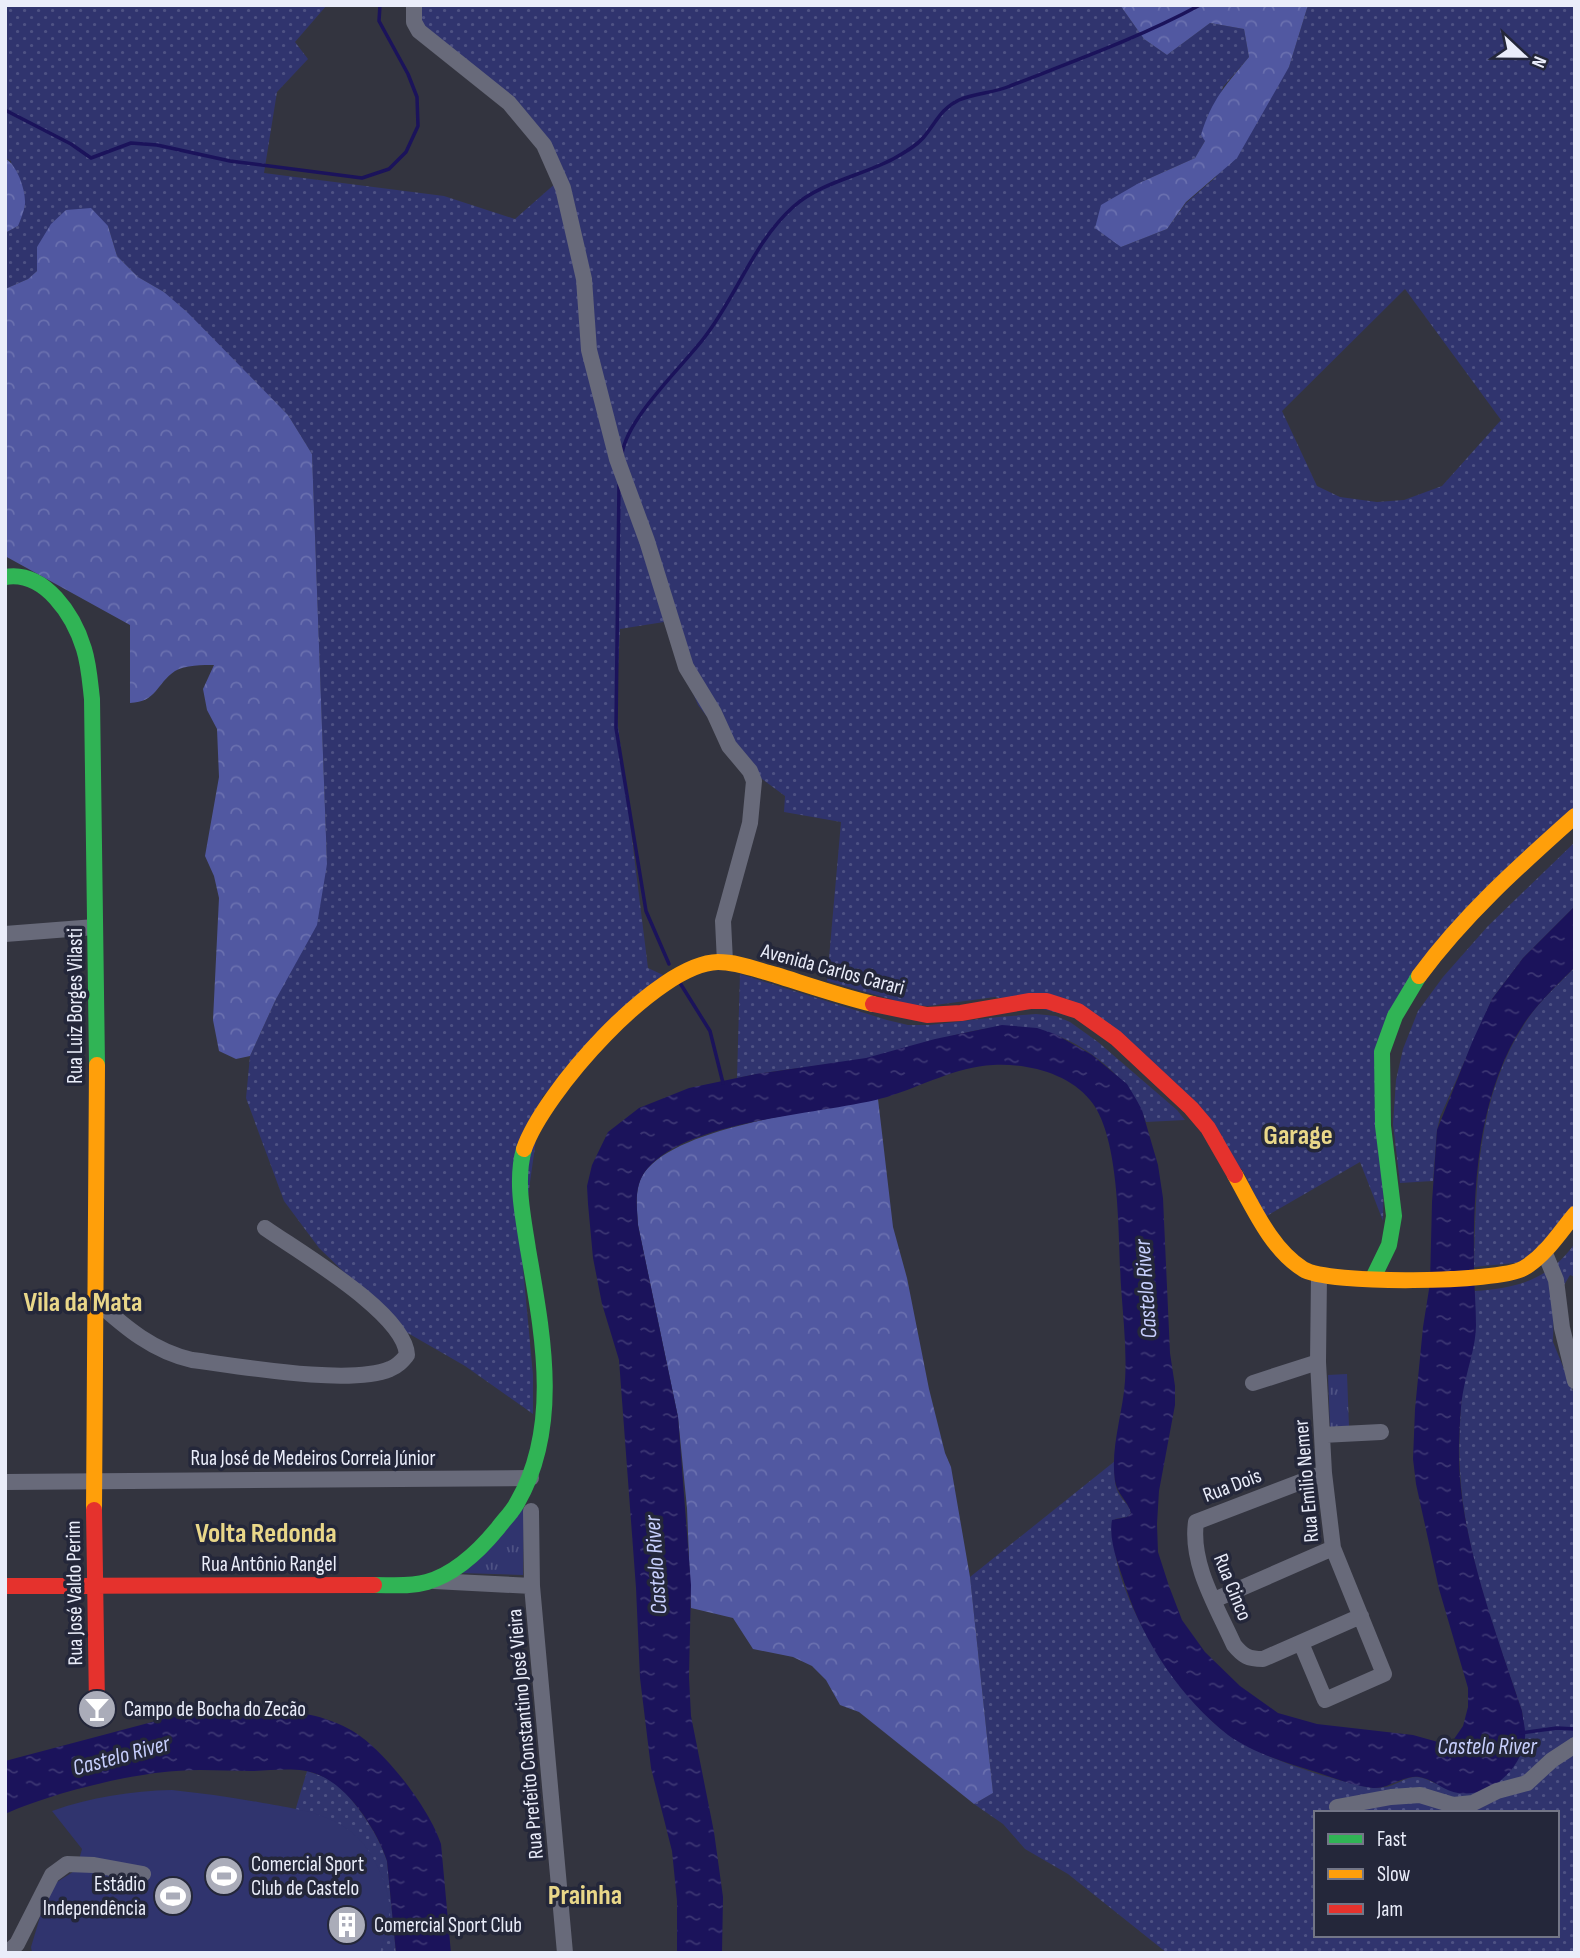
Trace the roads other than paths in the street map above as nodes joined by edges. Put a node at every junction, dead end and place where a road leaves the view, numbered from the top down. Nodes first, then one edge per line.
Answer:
1 (414, 5) edge
2 (5, 577) edge
3 (1575, 816) edge
4 (96, 927) junction
5 (5, 934) edge
6 (725, 962) junction
7 (1575, 1214) edge
8 (265, 1228) dead end
9 (1544, 1251) junction
10 (1319, 1275) junction
11 (1373, 1278) junction
12 (97, 1301) junction
13 (1318, 1362) junction
14 (1575, 1381) edge
15 (1253, 1383) dead end
16 (1381, 1432) dead end
17 (1322, 1435) junction
18 (1324, 1473) junction
19 (531, 1478) junction
20 (94, 1481) junction
21 (5, 1482) edge
22 (531, 1511) dead end
23 (1196, 1522) joint
24 (1333, 1548) junction
25 (431, 1581) junction
26 (95, 1585) junction
27 (5, 1586) edge
28 (532, 1586) junction
29 (1214, 1600) junction
30 (1361, 1616) junction
31 (1301, 1643) junction
32 (97, 1705) dead end
33 (1575, 1745) edge
34 (1337, 1807) dead end
35 (143, 1874) dead end
36 (15, 1950) edge
37 (565, 1953) edge

1 - 6 street
2 - 4 main road, Rua Luiz Borges Vilasti
3 - 11 main road
4 - 5 street
4 - 12 main road, Rua Luiz Borges Vilasti
6 - 10 main road, Avenida Carlos Carari
6 - 19 main road, Avenida Carlos Carari
7 - 9 main road, Avenida Carlos Carari
8 - 12 street
9 - 11 main road, Avenida Carlos Carari
9 - 14 street
10 - 11 main road, Avenida Carlos Carari
10 - 13 street, Rua Emilio Nemer
12 - 20 main road, Rua Luiz Borges Vilasti
13 - 15 street
13 - 17 street, Rua Emilio Nemer
16 - 17 street
17 - 18 street, Rua Emilio Nemer
18 - 23 street, Rua Dois
18 - 24 street, Rua Emilio Nemer
19 - 20 street, Rua José de Medeiros Correia Júnior
19 - 25 main road, Avenida Carlos Carari
20 - 21 street, Rua José de Medeiros Correia Júnior
20 - 26 main road, Rua José Valdo Perim
22 - 28 street, Rua Prefeito Constantino José Vieira
23 - 29 street, Rua Cinco
24 - 29 street
24 - 30 street, Rua Emilio Nemer
25 - 26 main road, Rua Antônio Rangel
25 - 28 street, Rua Antônio Rangel
26 - 27 main road, Rua Antônio Rangel
26 - 32 main road, Rua José Valdo Perim
28 - 37 street, Rua Prefeito Constantino José Vieira
29 - 31 street, Rua Cinco
30 - 31 street
30 - 31 street, Rua Emilio Nemer
33 - 34 street
35 - 36 street

